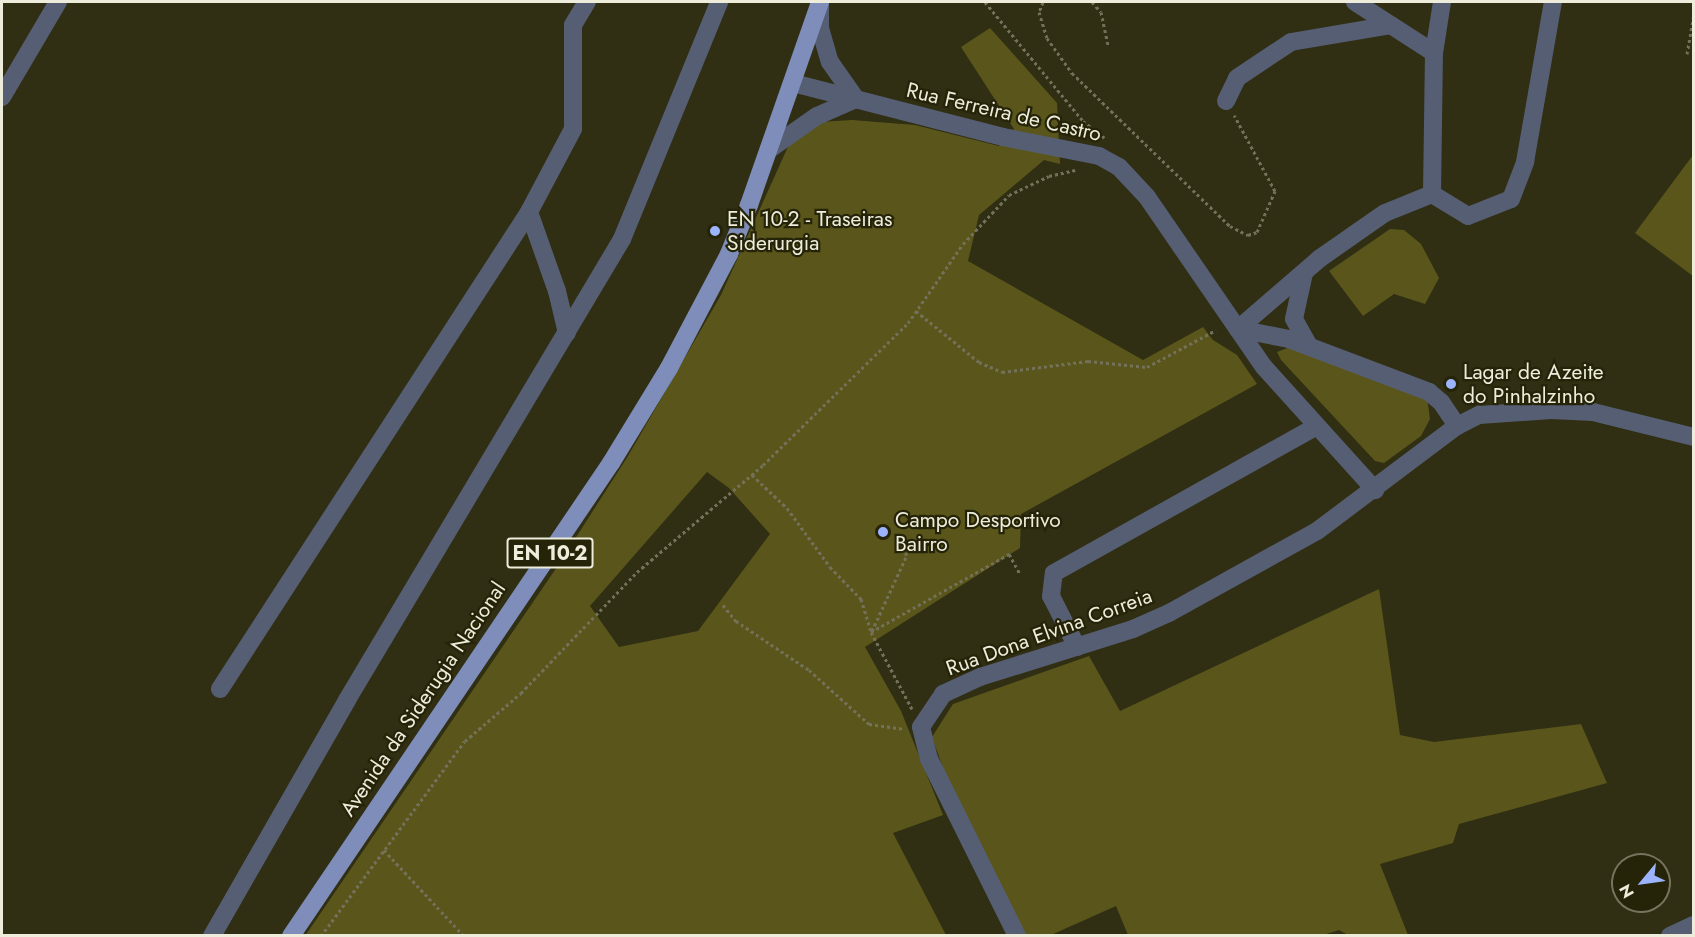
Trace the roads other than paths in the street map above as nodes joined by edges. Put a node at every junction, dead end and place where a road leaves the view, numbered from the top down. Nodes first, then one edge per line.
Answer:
1 (58, 2) edge
2 (587, 2) edge
3 (719, 2) edge
4 (820, 2) edge
5 (1355, 2) edge
6 (1442, 2) edge
7 (1553, 2) edge
8 (1391, 25) junction
9 (1434, 53) junction
10 (793, 83) junction
11 (2, 96) edge
12 (856, 99) junction
13 (1226, 101) road end
14 (770, 149) junction
15 (1432, 194) junction
16 (529, 212) junction
17 (1304, 273) junction
18 (1238, 329) junction
19 (567, 333) junction
20 (1281, 337) junction
21 (1309, 346) junction
22 (1264, 367) junction
23 (1457, 426) junction
24 (1315, 427) junction
25 (1694, 437) edge
26 (1375, 490) junction
27 (1077, 647) junction
28 (220, 689) dead end
29 (1694, 924) edge
30 (212, 936) edge
31 (291, 936) edge
32 (1017, 936) edge
33 (1670, 936) edge

1 - 11 street
2 - 16 street
3 - 19 street
4 - 10 main road, Avenida da Siderugia Nacional / EN 10-2
4 - 12 street
5 - 8 street
6 - 9 street
7 - 15 street
8 - 9 street
8 - 13 street
9 - 15 street
10 - 12 street, Rua Ferreira de Castro
10 - 14 main road, Avenida da Siderugia Nacional / EN 10-2
12 - 14 street
12 - 18 street, Rua Ferreira de Castro
14 - 31 main road, Avenida da Siderugia Nacional / EN 10-2
15 - 17 street
16 - 19 street
16 - 28 street
17 - 18 street
17 - 21 street
18 - 20 street
18 - 22 street, Rua Ferreira de Castro
19 - 30 street
20 - 21 street
20 - 22 street
21 - 23 street
22 - 24 street, Rua Ferreira de Castro
23 - 25 street
23 - 26 street, Rua Dona Elvina Correia
24 - 26 street, Rua Ferreira de Castro
24 - 27 street
26 - 27 street, Rua Dona Elvina Correia
27 - 32 street, Rua Dona Elvina Correia
29 - 33 street

